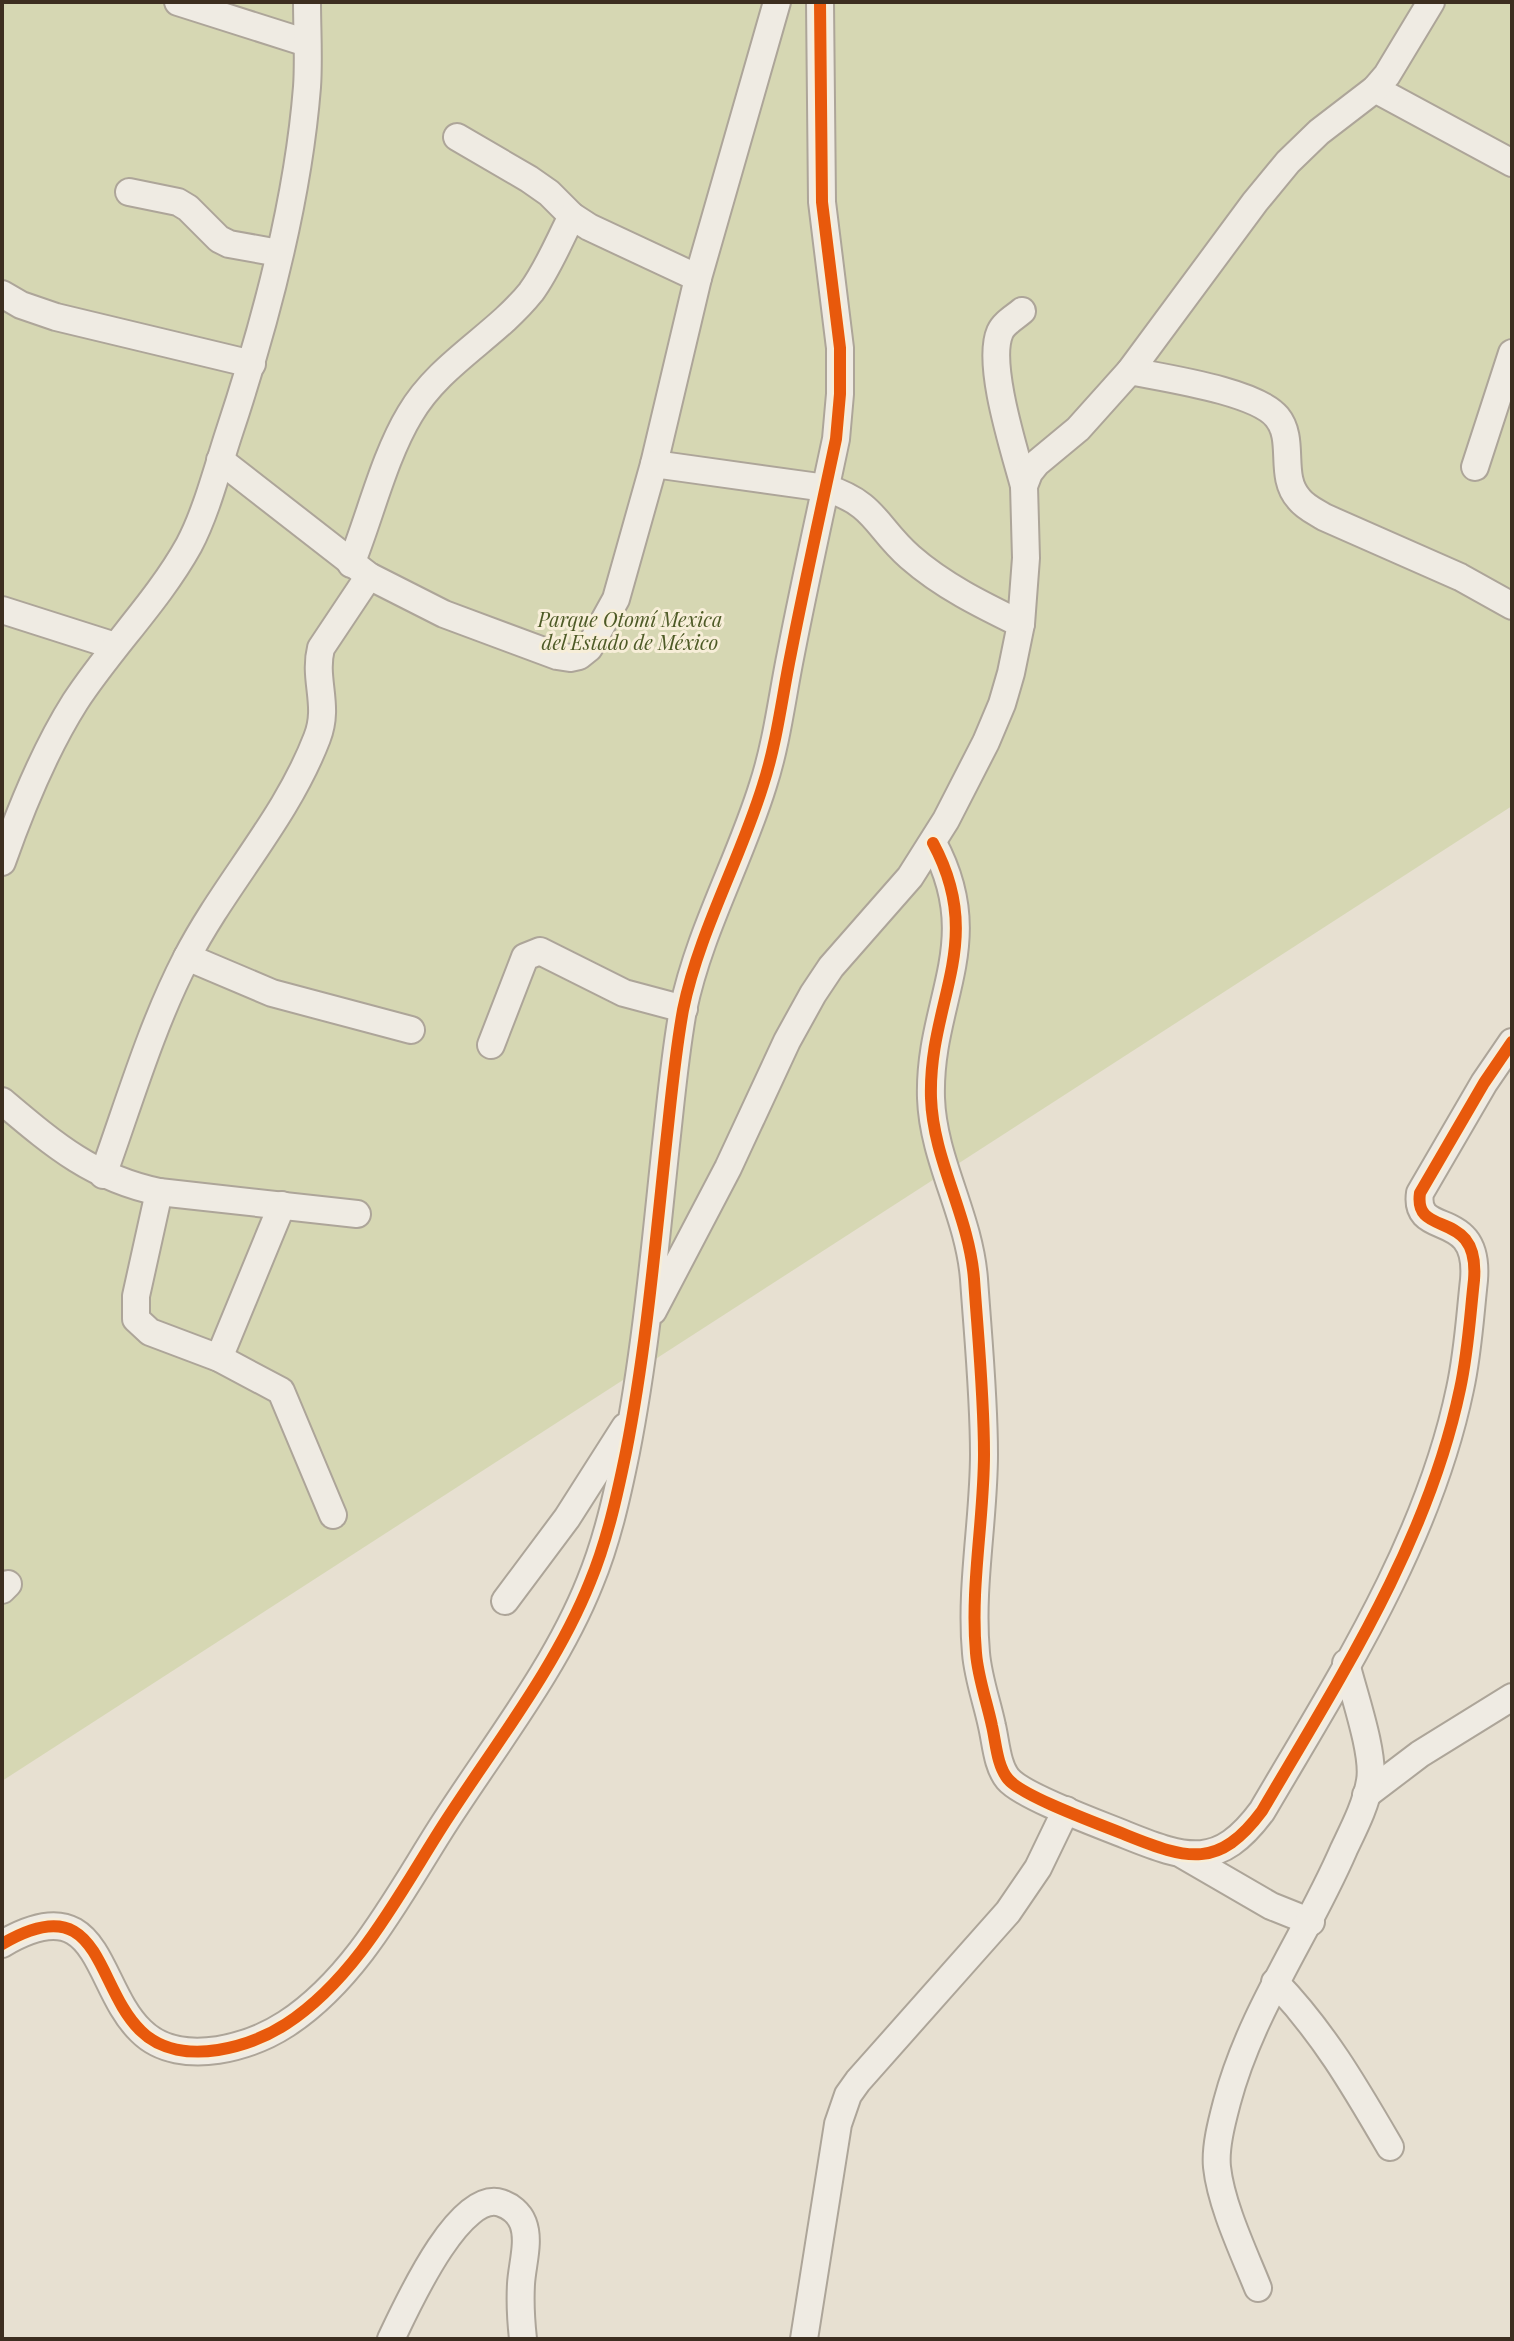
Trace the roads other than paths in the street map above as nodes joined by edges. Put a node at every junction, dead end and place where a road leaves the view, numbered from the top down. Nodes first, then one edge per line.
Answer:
1 (178, 2) edge
2 (307, 2) edge
3 (820, 2) edge
4 (1431, 2) edge
5 (770, 4) edge
6 (307, 43) junction
7 (1375, 89) junction
8 (457, 137) dead end
9 (1512, 163) edge
10 (129, 192) dead end
11 (572, 216) junction
12 (279, 253) junction
13 (698, 278) junction
14 (2, 294) edge
15 (1022, 311) dead end
16 (1512, 353) edge
17 (252, 364) junction
18 (1130, 371) junction
19 (220, 460) junction
20 (654, 464) junction
21 (1475, 467) dead end
22 (1024, 486) junction
23 (826, 488) junction
24 (360, 570) junction
25 (1512, 606) edge
26 (2, 610) edge
27 (1021, 624) junction
28 (115, 646) junction
29 (933, 843) junction
30 (2, 862) edge
31 (187, 957) junction
32 (684, 1009) junction
33 (411, 1030) dead end
34 (1512, 1042) edge
35 (491, 1045) dead end
36 (2, 1101) edge
37 (103, 1175) junction
38 (159, 1192) junction
39 (282, 1205) junction
40 (357, 1214) dead end
41 (648, 1321) junction
42 (219, 1358) junction
43 (633, 1417) junction
44 (333, 1515) dead end
45 (505, 1601) dead end
46 (1346, 1663) junction
47 (1512, 1697) edge
48 (1366, 1795) junction
49 (1066, 1810) junction
50 (1176, 1851) junction
51 (1311, 1922) junction
52 (2, 1944) edge
53 (1275, 1982) junction
54 (1390, 2147) dead end
55 (1258, 2288) dead end
56 (391, 2339) edge
57 (523, 2339) edge
58 (804, 2339) edge

1 - 6 street
2 - 6 street
3 - 23 street
4 - 7 street
5 - 13 street
6 - 12 street
7 - 9 street
7 - 18 street
8 - 11 street
10 - 12 street
11 - 13 street
11 - 24 street
12 - 17 street
13 - 20 street
14 - 17 street
15 - 22 street
16 - 21 street
17 - 19 street
18 - 22 street
18 - 25 street
19 - 24 street
19 - 28 street
20 - 23 street
20 - 24 street
22 - 27 street
23 - 27 street
23 - 32 street
24 - 31 street
26 - 28 street
27 - 29 street
28 - 30 street
29 - 41 street
29 - 49 street
31 - 33 street
31 - 37 street
32 - 35 street
32 - 41 street
34 - 46 street
36 - 37 street
37 - 38 street
38 - 39 street
38 - 42 street
39 - 40 street
39 - 42 street
41 - 43 street
42 - 44 street
43 - 45 street
43 - 52 street
46 - 48 street
46 - 50 street
47 - 48 street
48 - 51 street
49 - 50 street
49 - 58 street
50 - 51 street
51 - 53 street
53 - 54 street
53 - 55 street
56 - 57 street

